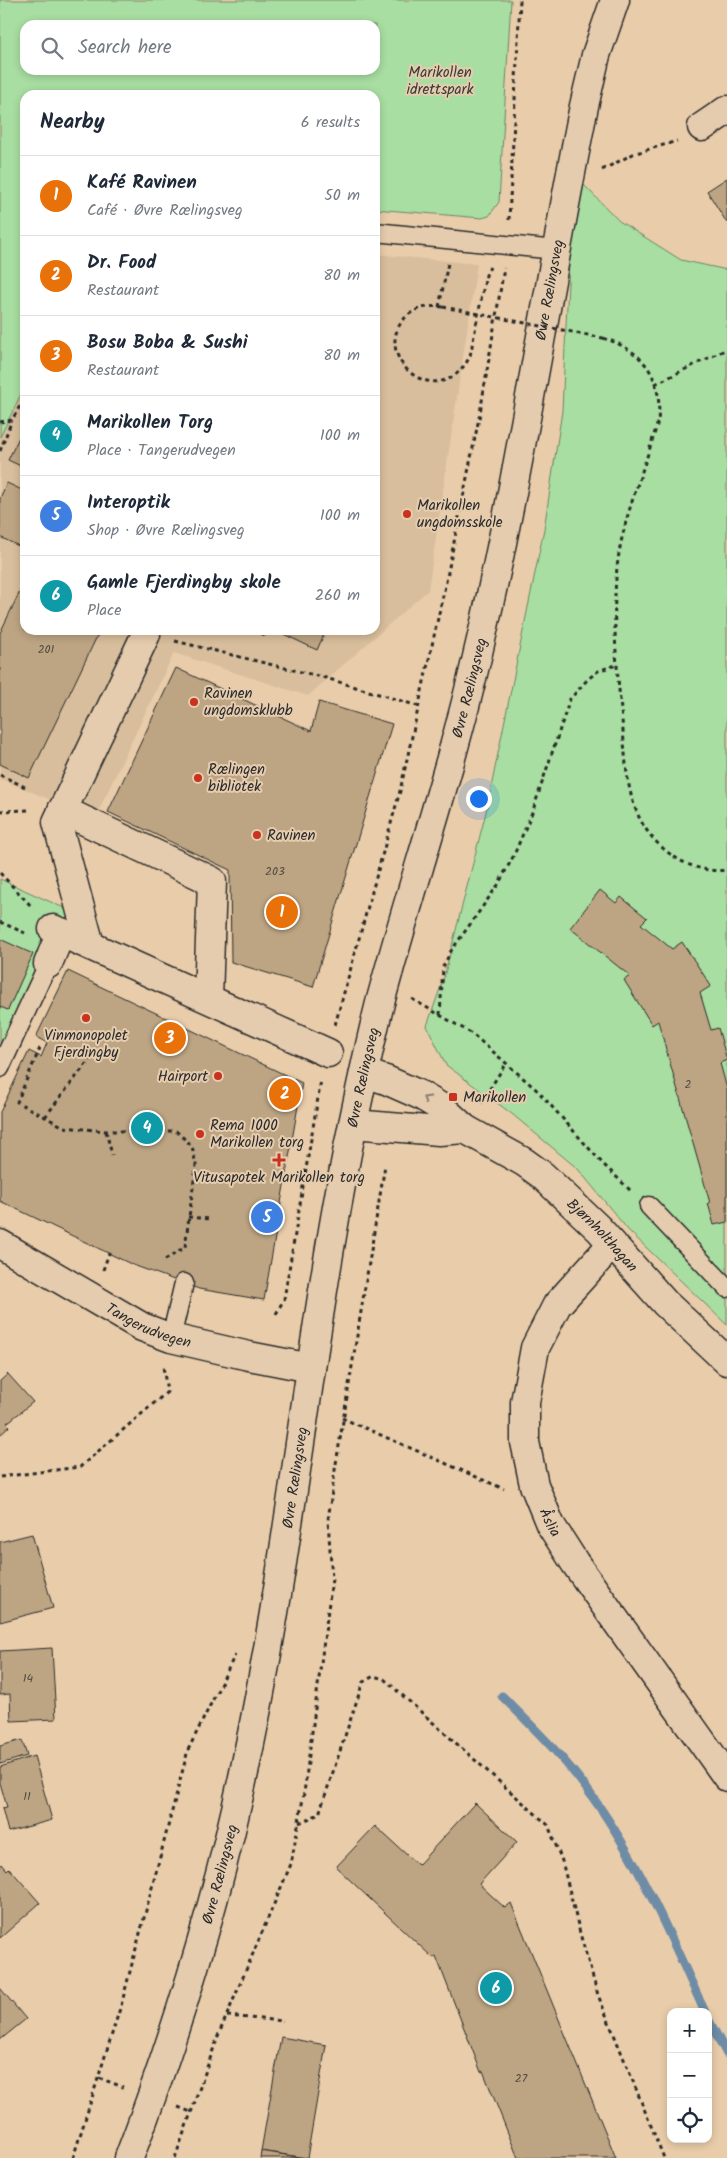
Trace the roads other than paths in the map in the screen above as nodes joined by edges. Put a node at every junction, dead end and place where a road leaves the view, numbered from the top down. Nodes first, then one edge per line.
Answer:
1 (615, 0) edge
2 (727, 110) edge
3 (702, 127) road end
4 (380, 233) edge
5 (556, 250) junction
6 (146, 635) edge
7 (62, 810) junction
8 (90, 945) junction
9 (48, 964) joint
10 (208, 998) junction
11 (328, 1053) road end
12 (0, 1068) edge
13 (364, 1073) junction
14 (353, 1124) junction
15 (464, 1129) junction
16 (649, 1206) road end
17 (0, 1244) edge
18 (612, 1244) junction
19 (184, 1283) dead end
20 (727, 1288) edge
21 (166, 1347) junction
22 (727, 1361) edge
23 (311, 1368) junction
24 (727, 1777) edge
25 (129, 2158) edge

1 - 5 street, Øvre Rælingsveg
2 - 3 street
4 - 5 lane
5 - 13 street, Øvre Rælingsveg
6 - 7 street
7 - 8 street
7 - 10 street
8 - 9 street
8 - 10 street
9 - 12 lane
10 - 11 street
13 - 14 street, Øvre Rælingsveg
15 -> 13 street, Bjørnholthagan
14 - 15 street
14 - 23 street, Øvre Rælingsveg
15 - 18 street, Bjørnholthagan
16 - 20 lane
17 - 21 street, Tangerudvegen
18 - 22 street, Bjørnholthagan
18 - 24 street, Åslia
19 - 21 lane
21 - 23 street, Tangerudvegen
23 - 25 street, Øvre Rælingsveg

